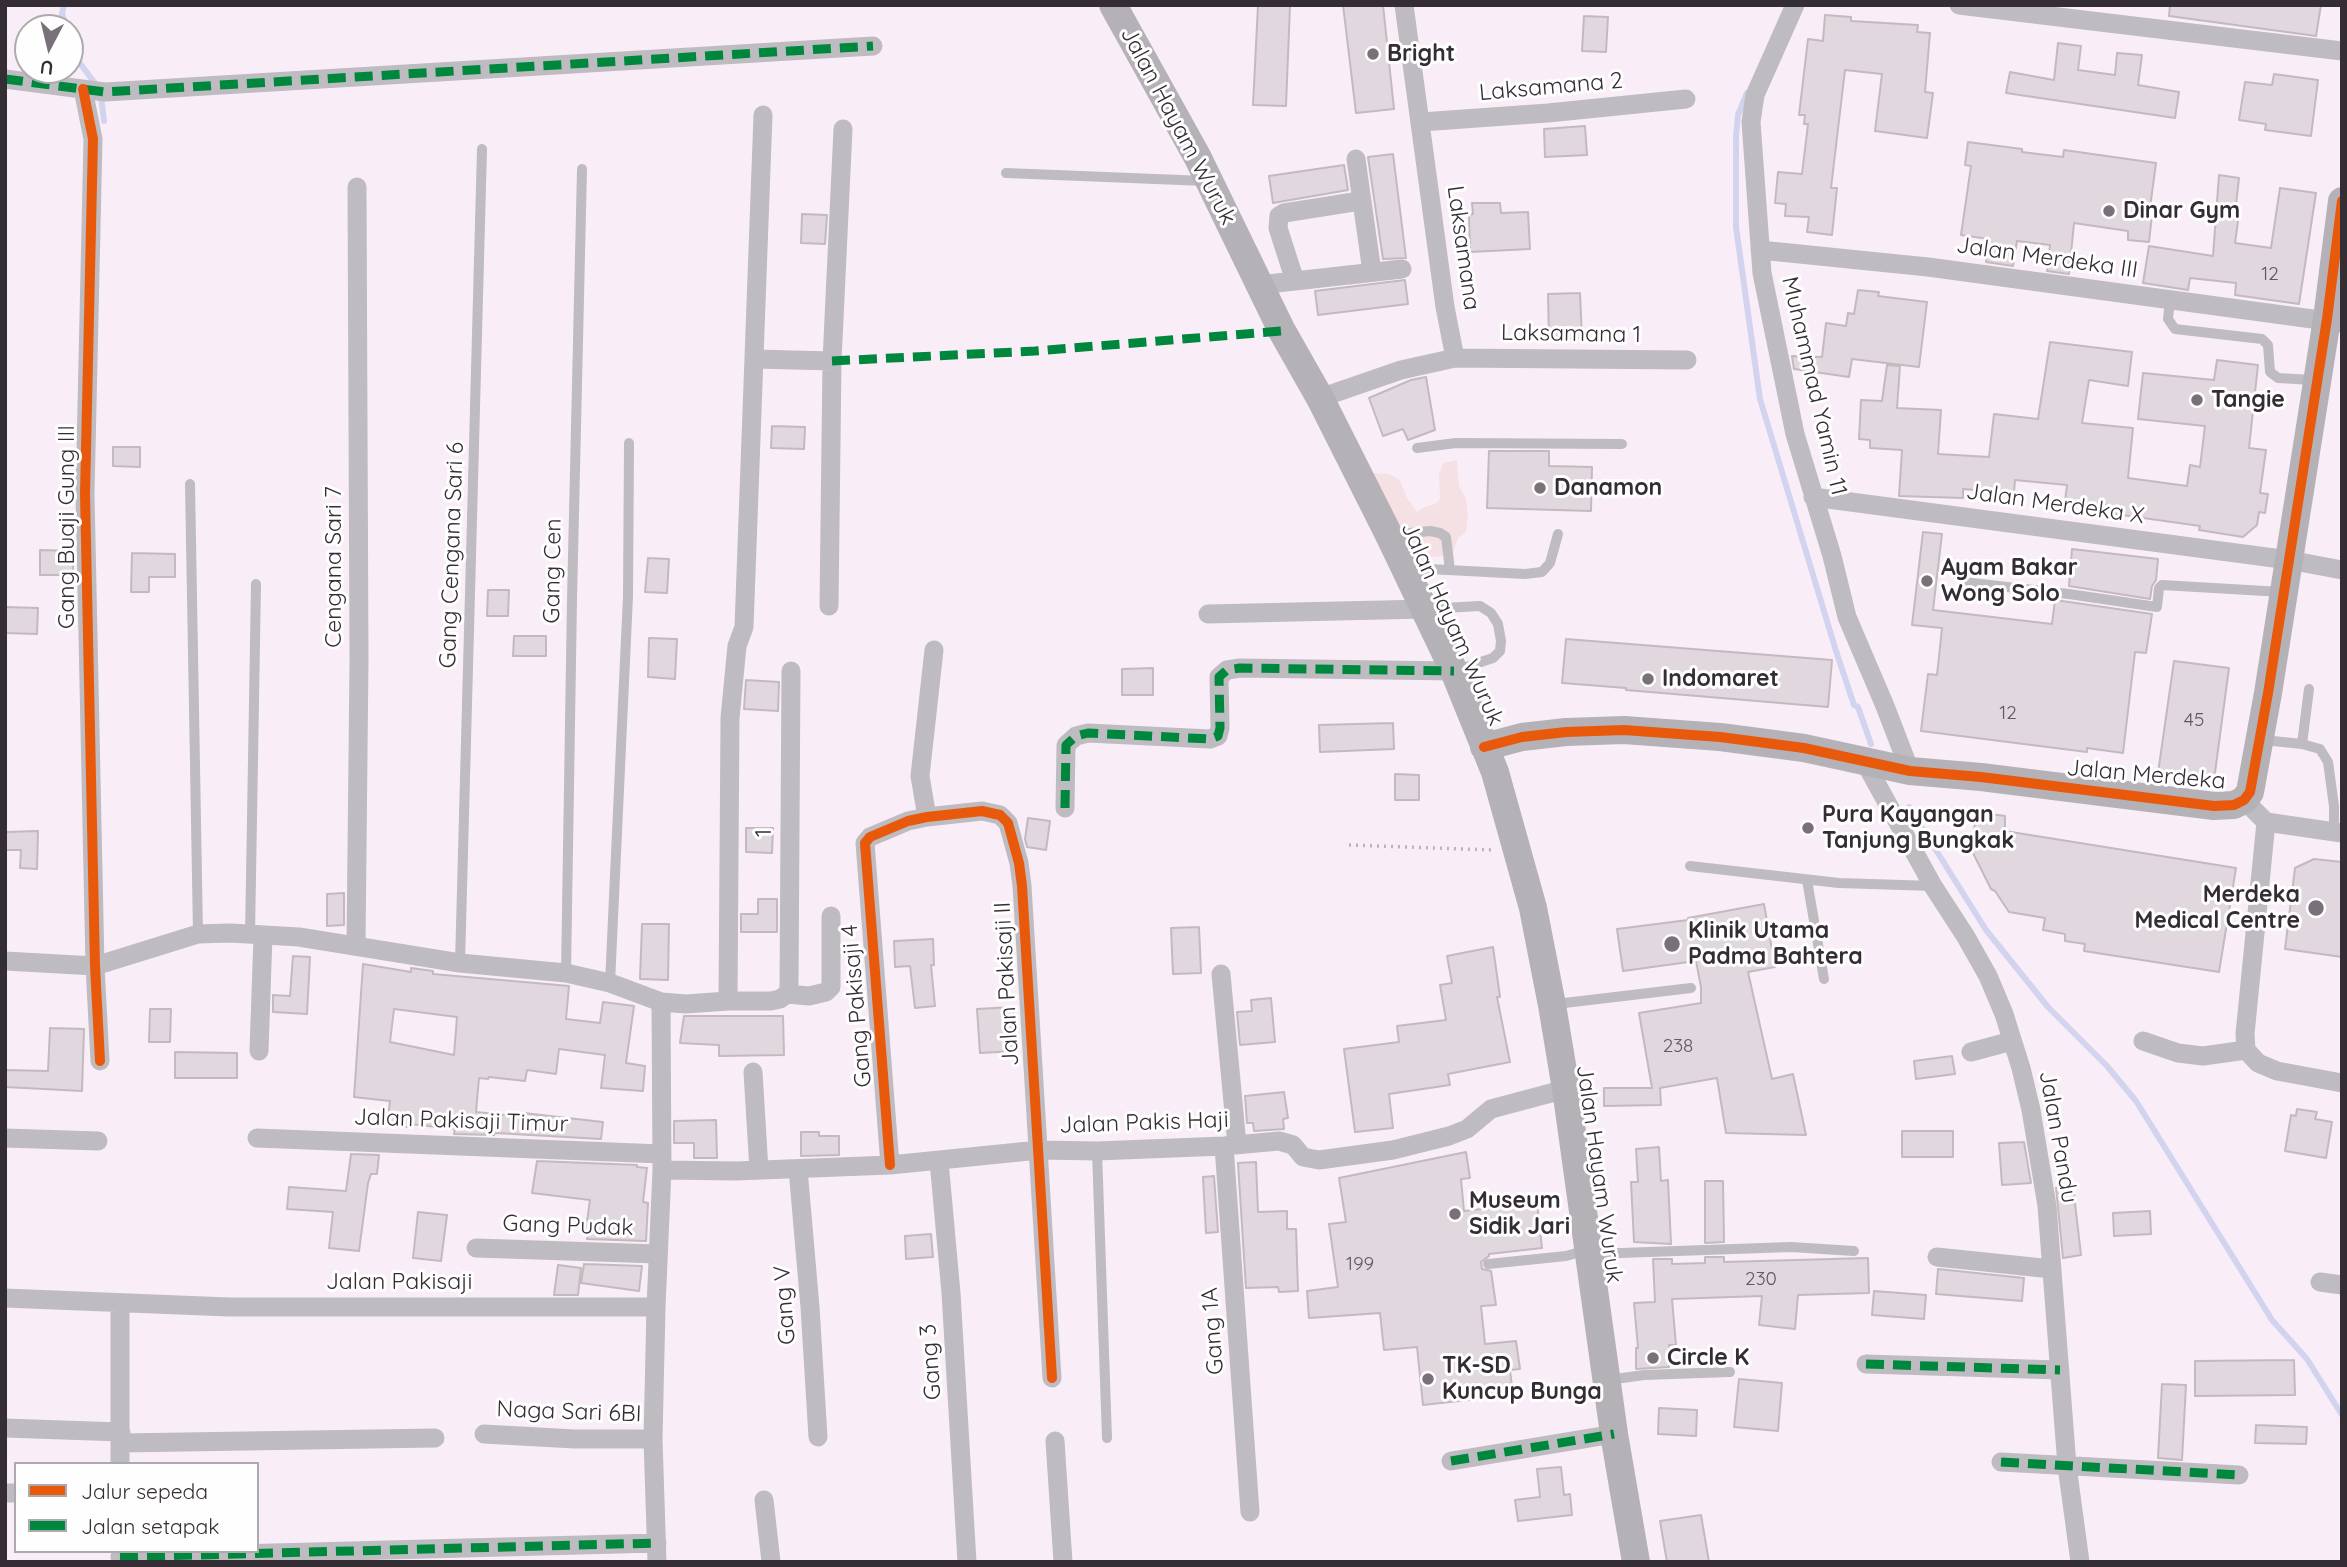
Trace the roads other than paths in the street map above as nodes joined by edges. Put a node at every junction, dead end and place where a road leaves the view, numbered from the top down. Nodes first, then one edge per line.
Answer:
1 (1113, 5) edge
2 (1404, 5) edge
3 (1795, 5) edge
4 (1959, 5) edge
5 (873, 46) dead end
6 (2342, 51) edge
7 (5, 79) edge
8 (93, 90) junction
9 (1686, 99) dead end
10 (763, 115) dead end
11 (1421, 122) junction
12 (843, 129) dead end
13 (482, 149) dead end
14 (1356, 159) dead end
15 (582, 169) dead end
16 (1006, 173) dead end
17 (1210, 181) junction
18 (358, 187) dead end
19 (1360, 201) junction
20 (2342, 201) edge
21 (1760, 250) junction
22 (1402, 269) dead end
23 (1372, 272) junction
24 (1295, 281) junction
25 (1259, 285) junction
26 (2170, 299) junction
27 (2334, 321) edge
28 (1455, 358) junction
29 (755, 359) junction
30 (1687, 360) dead end
31 (832, 361) junction
32 (2317, 381) junction
33 (1320, 398) junction
34 (629, 443) dead end
35 (1622, 444) dead end
36 (1417, 448) dead end
37 (190, 484) dead end
38 (1813, 497) junction
39 (1558, 534) dead end
40 (1389, 535) junction
41 (2290, 560) junction
42 (1406, 568) junction
43 (1450, 570) junction
44 (2342, 570) edge
45 (1963, 582) dead end
46 (256, 584) dead end
47 (2283, 592) junction
48 (829, 606) dead end
49 (1425, 609) junction
50 (1208, 614) dead end
51 (934, 650) dead end
52 (791, 671) dead end
53 (1454, 671) junction
54 (2309, 688) dead end
55 (2259, 740) junction
56 (2302, 744) junction
57 (1484, 747) junction
58 (1863, 759) junction
59 (1910, 771) junction
60 (2244, 800) junction
61 (1065, 808) dead end
62 (926, 817) junction
63 (2266, 822) junction
64 (2338, 833) edge
65 (1690, 866) dead end
66 (1808, 880) junction
67 (1933, 886) junction
68 (831, 916) dead end
69 (198, 934) junction
70 (256, 935) junction
71 (356, 945) junction
72 (5, 961) edge
73 (460, 963) junction
74 (95, 967) junction
75 (566, 973) junction
76 (1221, 974) dead end
77 (1824, 979) dead end
78 (610, 983) junction
79 (1690, 988) dead end
80 (787, 994) junction
81 (728, 1001) junction
82 (661, 1002) junction
83 (1552, 1005) junction
84 (2012, 1041) junction
85 (2143, 1041) dead end
86 (2246, 1050) junction
87 (259, 1051) dead end
88 (1971, 1052) dead end
89 (100, 1061) dead end
90 (753, 1072) dead end
91 (2342, 1083) edge
92 (1566, 1089) junction
93 (5, 1138) edge
94 (257, 1138) dead end
95 (97, 1141) dead end
96 (1231, 1146) junction
97 (1039, 1150) junction
98 (1097, 1151) junction
99 (939, 1161) junction
100 (662, 1162) junction
101 (890, 1165) junction
102 (798, 1169) junction
103 (759, 1170) junction
104 (476, 1248) dead end
105 (1854, 1251) dead end
106 (1590, 1252) junction
107 (658, 1254) junction
108 (1937, 1257) dead end
109 (1488, 1264) dead end
110 (2052, 1269) junction
111 (2320, 1282) dead end
112 (2342, 1285) edge
113 (5, 1298) edge
114 (120, 1304) junction
115 (656, 1307) junction
116 (1866, 1364) dead end
117 (2060, 1370) junction
118 (1730, 1371) dead end
119 (1052, 1378) dead end
120 (1608, 1380) junction
121 (5, 1428) edge
122 (484, 1434) dead end
123 (1614, 1434) junction
124 (121, 1437) junction
125 (818, 1437) dead end
126 (435, 1438) dead end
127 (1107, 1438) dead end
128 (653, 1439) junction
129 (1055, 1441) dead end
130 (1451, 1461) dead end
131 (120, 1462) edge
132 (2001, 1462) dead end
133 (2067, 1466) junction
134 (2239, 1475) dead end
135 (764, 1500) dead end
136 (1250, 1512) dead end
137 (657, 1552) edge
138 (120, 1556) edge
139 (771, 1562) edge
140 (967, 1562) edge
141 (1063, 1562) edge
142 (1636, 1562) edge
143 (2080, 1562) edge

1 - 17 main road, Jalan Hayam Wuruk
2 - 11 street, Laksamana
3 - 21 street, Muhammad Yamin 11
4 - 6 street
5 - 8 street
7 - 8 street
8 - 74 street, Gang Buaji Gung III
9 - 11 street, Laksamana 2
10 - 29 street
11 - 28 street, Laksamana
12 - 31 street
13 - 73 lane, Gang Cengana Sari 6
14 - 19 street
15 - 75 lane, Gang Cen
16 - 17 lane
17 - 25 main road, Jalan Hayam Wuruk
18 - 71 street, Cengana Sari 7
19 - 23 street
19 - 24 street
20 - 27 main road, Jalan Merdeka
21 - 26 street, Jalan Merdeka III
21 - 38 street, Muhammad Yamin 11
22 - 23 street
23 - 24 street
24 - 25 street
25 - 33 main road, Jalan Hayam Wuruk
26 - 27 street, Jalan Merdeka III
26 - 32 lane
27 - 32 main road, Jalan Merdeka
28 - 30 street, Laksamana 1
28 - 33 street
29 - 31 street
29 - 81 street
31 - 48 street
32 - 41 main road, Jalan Merdeka
33 - 40 main road, Jalan Hayam Wuruk
34 - 78 lane
35 - 36 lane
37 - 69 lane
38 - 41 street, Jalan Merdeka X
38 - 59 street, Muhammad Yamin 11
39 - 43 lane
40 - 42 main road, Jalan Hayam Wuruk
40 - 43 lane
41 - 44 street, Jalan Merdeka X
41 - 47 main road, Jalan Merdeka
42 - 43 lane
42 - 49 main road, Jalan Hayam Wuruk
45 - 47 lane
46 - 70 lane
47 - 55 main road, Jalan Merdeka
49 - 50 street
49 - 53 main road, Jalan Hayam Wuruk
49 - 53 lane
51 - 62 street
52 - 80 street, 1
53 - 57 main road, Jalan Hayam Wuruk
53 - 61 street
54 - 56 lane
55 - 56 lane
55 - 60 main road, Jalan Merdeka
56 - 64 lane
57 - 58 main road, Jalan Merdeka
57 - 83 main road, Jalan Hayam Wuruk
58 - 59 main road, Jalan Merdeka
58 - 67 street, Jalan Pandu
59 - 60 main road, Jalan Merdeka
60 - 63 street
62 - 97 street, Jalan Pakisaji II
62 - 101 street, Gang Pakisaji 4
63 - 64 street
63 - 86 street
65 - 66 lane
66 - 67 lane
66 - 77 lane
67 - 84 street, Jalan Pandu
68 - 80 street
69 - 70 street
69 - 74 street
70 - 71 street
70 - 87 street
71 - 73 street
72 - 74 street
73 - 75 street
74 - 89 street, Gang Buaji Gung III
75 - 78 street
76 - 96 street, Gang 1A
78 - 82 street
79 - 83 lane
80 - 81 street
81 - 82 street
82 - 100 street
83 - 92 main road, Jalan Hayam Wuruk
84 - 88 street
84 - 110 street, Jalan Pandu
85 - 86 street
86 - 91 street
90 - 103 street
92 - 96 street, Jalan Pakis Haji
92 - 106 main road, Jalan Hayam Wuruk
93 - 95 street
94 - 100 street, Jalan Pakisaji Timur
96 - 98 street, Jalan Pakis Haji
96 - 136 street, Gang 1A
97 - 98 street, Jalan Pakis Haji
97 - 99 street, Jalan Pakis Haji
97 - 119 street, Jalan Pakisaji II
98 - 127 lane
99 - 101 street, Jalan Pakis Haji
99 - 140 street, Gang 3
100 - 103 street, Jalan Pakis Haji
100 - 107 street
101 - 102 street, Jalan Pakis Haji
102 - 103 street, Jalan Pakis Haji
102 - 125 street, Gang V
104 - 107 street, Gang Pudak
105 - 106 lane
106 - 109 lane
106 - 120 main road, Jalan Hayam Wuruk
107 - 115 street
108 - 110 street
110 - 117 street, Jalan Pandu
111 - 112 street
113 - 114 street, Jalan Pakisaji
114 - 115 street, Jalan Pakisaji
114 - 124 street
115 - 128 street
116 - 117 street
117 - 133 street, Jalan Pandu
118 - 120 lane
120 - 123 main road, Jalan Hayam Wuruk
121 - 124 street
122 - 128 street, Naga Sari 6BI
123 - 130 street
123 - 142 main road, Jalan Hayam Wuruk
124 - 126 street
124 - 131 street
128 - 137 street
129 - 141 street
132 - 133 street
133 - 134 street
133 - 143 street, Jalan Pandu
135 - 139 street
137 - 138 street

